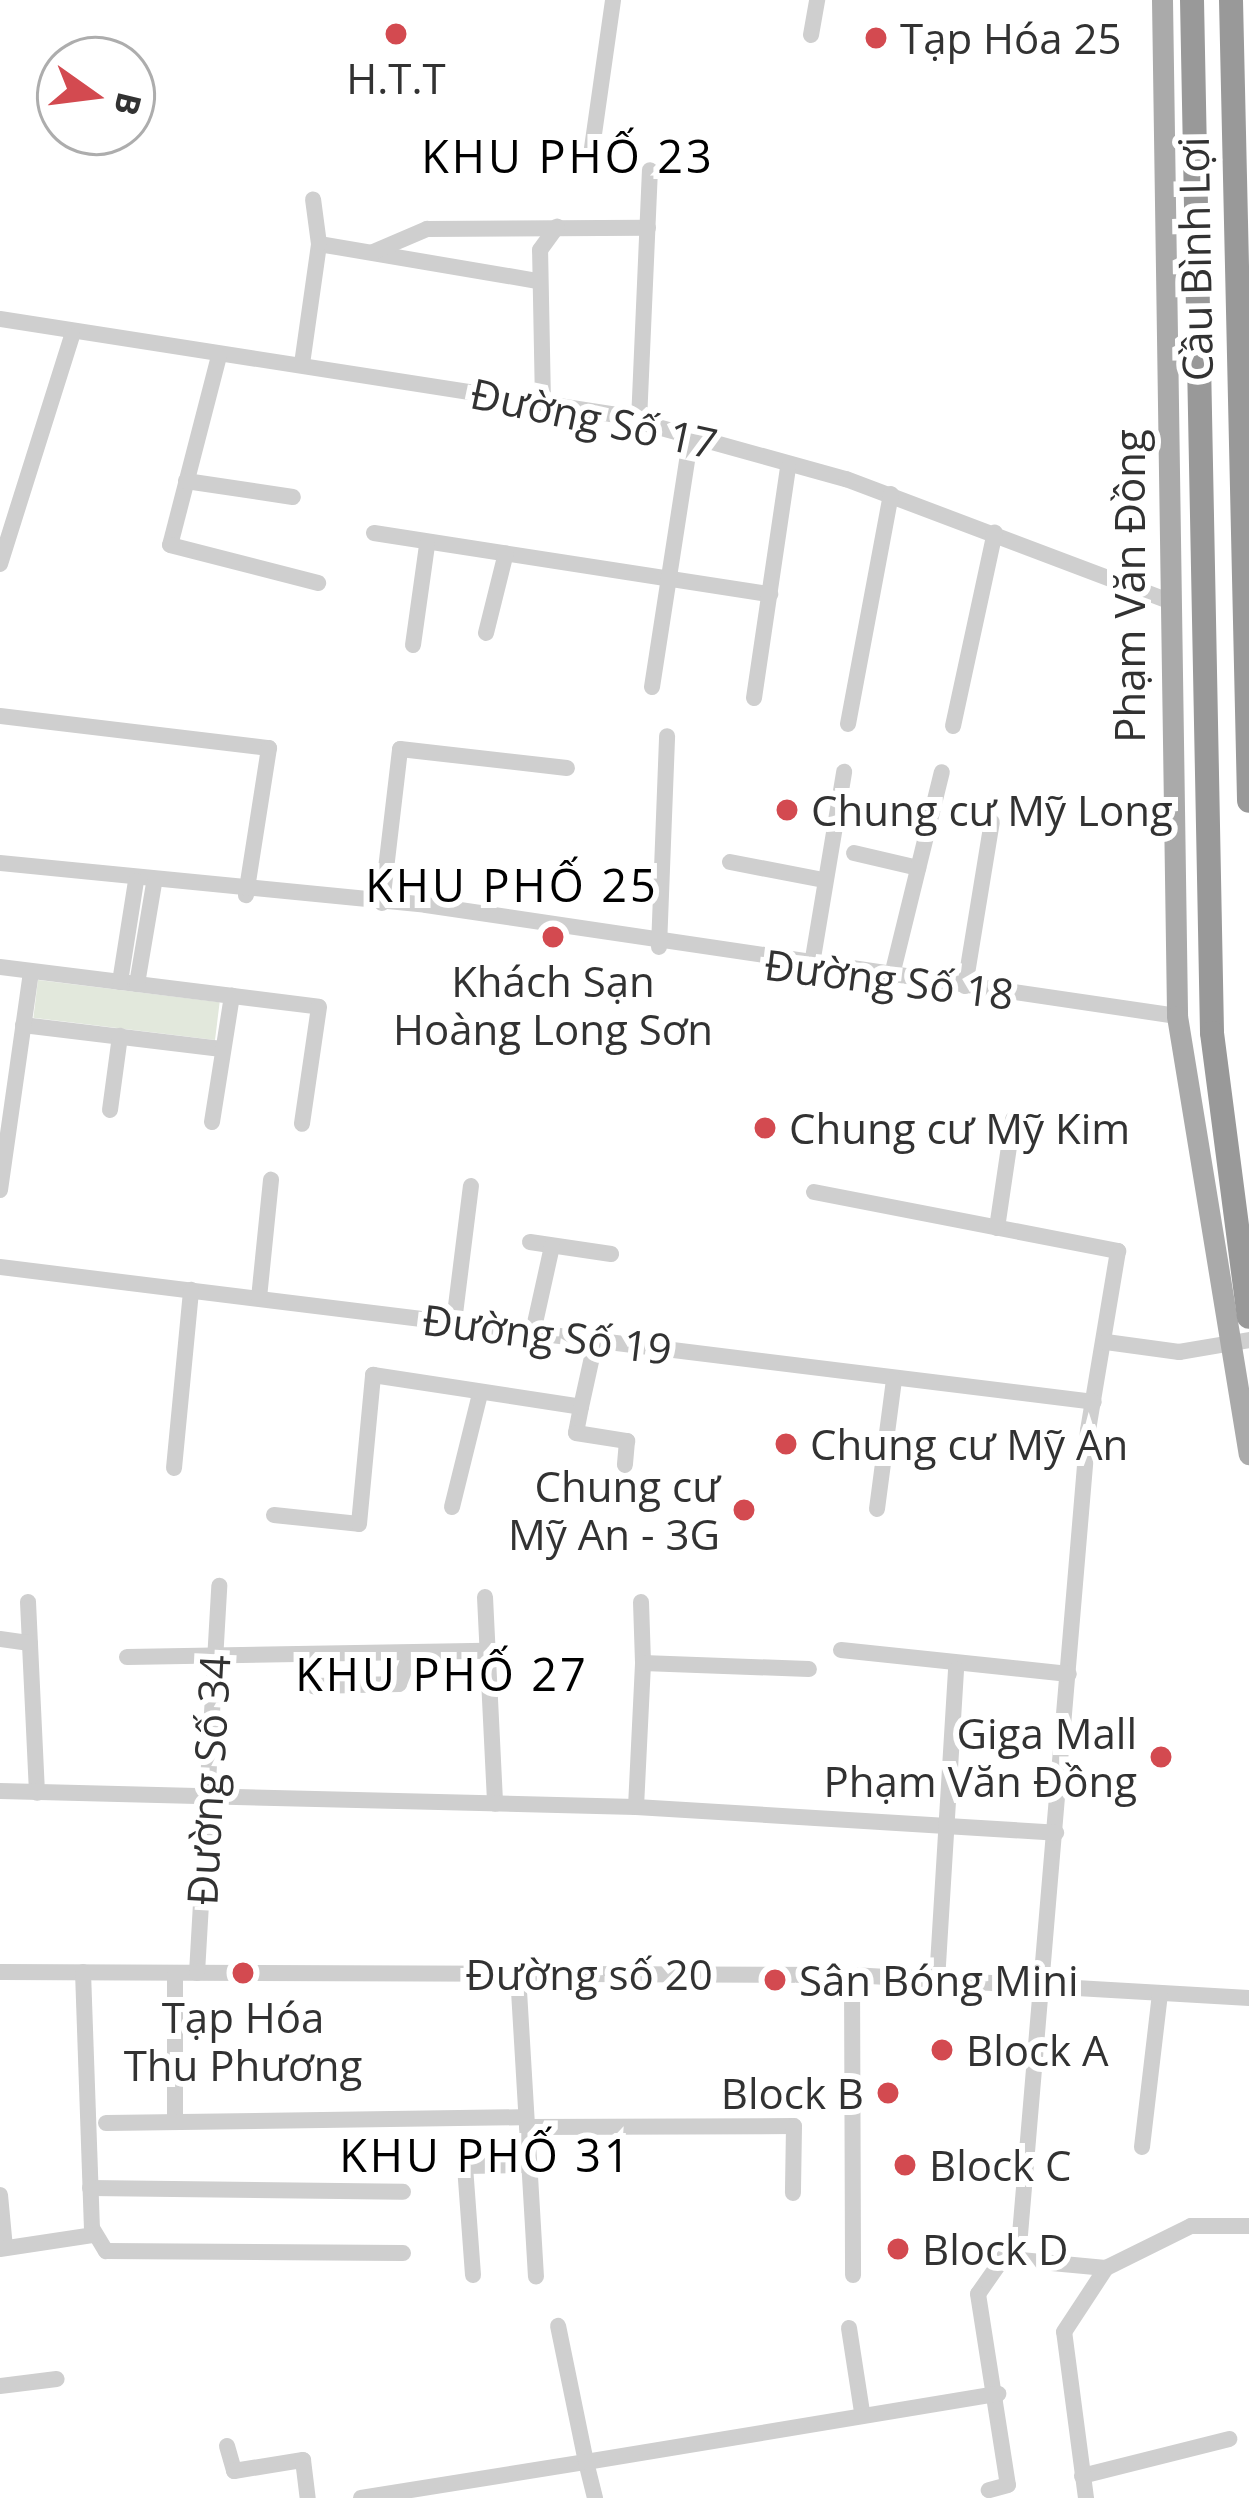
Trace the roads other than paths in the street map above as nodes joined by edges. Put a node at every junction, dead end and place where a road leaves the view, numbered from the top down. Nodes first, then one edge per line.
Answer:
1 (613, 0) edge
2 (817, 0) edge
3 (1162, 0) edge
4 (1192, 0) edge
5 (1232, 0) edge
6 (811, 35) dead end
7 (592, 148) dead end
8 (650, 170) dead end
9 (313, 199) dead end
10 (557, 227) junction
11 (648, 227) junction
12 (319, 244) junction
13 (373, 252) junction
14 (538, 281) junction
15 (0, 319) edge
16 (72, 336) junction
17 (219, 356) junction
18 (302, 364) junction
19 (543, 403) junction
20 (639, 421) junction
21 (691, 434) junction
22 (788, 467) junction
23 (186, 481) junction
24 (891, 494) junction
25 (293, 497) dead end
26 (1200, 512) joint
27 (995, 532) junction
28 (374, 533) dead end
29 (427, 545) junction
30 (506, 553) junction
31 (0, 564) edge
32 (670, 573) junction
33 (318, 583) dead end
34 (770, 594) junction
35 (1167, 600) junction
36 (1201, 614) junction
37 (1244, 622) edge
38 (486, 634) dead end
39 (413, 645) dead end
40 (652, 688) dead end
41 (754, 698) dead end
42 (0, 716) edge
43 (848, 724) dead end
44 (953, 726) dead end
45 (667, 736) dead end
46 (567, 768) dead end
47 (844, 772) dead end
48 (942, 772) dead end
49 (1249, 801) edge
50 (992, 822) dead end
51 (854, 854) dead end
52 (730, 862) dead end
53 (0, 863) edge
54 (918, 868) junction
55 (818, 879) junction
56 (145, 882) junction
57 (247, 895) junction
58 (382, 903) junction
59 (659, 947) junction
60 (0, 967) edge
61 (811, 970) junction
62 (31, 971) junction
63 (891, 979) junction
64 (129, 983) junction
65 (965, 986) junction
66 (232, 996) junction
67 (1177, 1016) junction
68 (23, 1025) junction
69 (120, 1036) junction
70 (222, 1049) junction
71 (110, 1110) dead end
72 (1013, 1119) dead end
73 (212, 1122) dead end
74 (302, 1124) dead end
75 (271, 1180) dead end
76 (471, 1186) dead end
77 (0, 1190) edge
78 (814, 1192) dead end
79 (997, 1228) junction
80 (530, 1242) dead end
81 (552, 1246) junction
82 (611, 1254) dead end
83 (0, 1267) edge
84 (191, 1290) junction
85 (259, 1298) junction
86 (1249, 1317) edge
87 (454, 1322) junction
88 (533, 1331) junction
89 (596, 1339) junction
90 (1238, 1341) edge
91 (1106, 1342) junction
92 (894, 1379) junction
93 (480, 1394) junction
94 (1094, 1402) junction
95 (581, 1407) junction
96 (1249, 1454) edge
97 (625, 1465) dead end
98 (174, 1468) dead end
99 (452, 1507) dead end
100 (877, 1509) dead end
101 (274, 1514) dead end
102 (219, 1586) dead end
103 (485, 1597) dead end
104 (28, 1602) dead end
105 (641, 1602) dead end
106 (0, 1639) edge
107 (30, 1643) junction
108 (841, 1650) dead end
109 (486, 1651) junction
110 (411, 1653) junction
111 (301, 1656) junction
112 (127, 1658) dead end
113 (214, 1659) junction
114 (644, 1663) junction
115 (809, 1669) dead end
116 (956, 1670) junction
117 (1069, 1674) junction
118 (0, 1791) edge
119 (37, 1792) junction
120 (208, 1800) junction
121 (495, 1804) junction
122 (635, 1807) junction
123 (951, 1821) junction
124 (1056, 1833) junction
125 (0, 1972) edge
126 (83, 1972) junction
127 (175, 1972) junction
128 (197, 1973) junction
129 (518, 1973) junction
130 (852, 1975) junction
131 (937, 1981) junction
132 (1040, 1988) junction
133 (1160, 1994) junction
134 (1249, 1998) edge
135 (175, 2117) junction
136 (524, 2122) junction
137 (106, 2123) dead end
138 (1142, 2147) dead end
139 (529, 2165) junction
140 (90, 2188) junction
141 (403, 2192) dead end
142 (793, 2193) dead end
143 (0, 2195) edge
144 (1249, 2226) edge
145 (94, 2235) junction
146 (3, 2248) edge
147 (403, 2253) dead end
148 (1009, 2259) junction
149 (1106, 2268) junction
150 (473, 2275) dead end
151 (536, 2276) dead end
152 (853, 2276) dead end
153 (558, 2326) dead end
154 (849, 2328) dead end
155 (57, 2379) dead end
156 (0, 2386) edge
157 (998, 2394) junction
158 (862, 2412) junction
159 (1229, 2439) dead end
160 (227, 2446) dead end
161 (586, 2462) junction
162 (1082, 2476) junction
163 (988, 2490) dead end
164 (308, 2498) edge
165 (361, 2498) edge
166 (595, 2498) edge
167 (1086, 2498) edge

1 - 7 street
2 - 6 street
3 - 35 main road, Phạm Văn Đồng
4 - 26 highway, Cầu Bình Lợi
5 - 37 highway, Cầu Bình Lợi
8 - 11 street
9 - 12 street
10 - 11 street
10 - 13 street
10 - 14 street
11 - 20 street
12 - 13 street
12 - 18 street
13 - 14 street
14 - 19 street
15 - 16 street, Đường Số 17
16 - 17 street, Đường Số 17
16 - 31 street
17 - 18 street, Đường Số 17
17 - 23 street
18 - 19 street, Đường Số 17
19 - 20 street, Đường Số 17
20 - 21 street, Đường Số 17
21 - 22 street, Đường Số 17
21 - 32 street
22 - 24 street, Đường Số 17
22 - 34 street
23 - 25 street
23 - 33 street
24 - 27 street, Đường Số 17
24 - 43 street
26 - 36 highway, Phạm Văn Đồng
27 - 35 street, Đường Số 17
27 - 44 street
28 - 29 street
29 - 30 street
29 - 39 street
30 - 32 street
30 - 38 street
32 - 34 street
32 - 40 street
34 - 41 street
35 - 36 main road
35 - 67 main road, Phạm Văn Đồng
36 - 86 highway, Phạm Văn Đồng
37 - 49 highway
42 - 57 street
45 - 59 street
46 - 58 street
47 - 55 street
48 - 54 street
50 - 65 street
51 - 54 street
52 - 55 street
53 - 56 street, Đường Số 18
54 - 63 street
55 - 61 street
56 - 57 street, Đường Số 18
56 - 64 street
57 - 58 street, Đường Số 18
58 - 59 street, Đường Số 18
59 - 61 street, Đường Số 18
60 - 62 street
61 - 63 street, Đường Số 18
62 - 64 street
62 - 68 street
63 - 65 street, Đường Số 18
64 - 66 street
65 - 67 street, Đường Số 18
66 - 70 street
66 - 74 street
67 - 90 main road, Phạm Văn Đồng
68 - 69 street
68 - 77 street
69 - 70 street
69 - 71 street
70 - 73 street
72 - 79 street
75 - 85 street
76 - 87 street
78 - 79 street
79 - 91 street
80 - 81 street
81 - 82 street
81 - 88 street
83 - 84 street, Đường Số 19
84 - 85 street, Đường Số 19
84 - 98 street
85 - 87 street, Đường Số 19
87 - 88 street, Đường Số 19
88 - 89 street, Đường Số 19
89 - 92 street, Đường Số 19
89 - 95 street
90 - 91 street
90 - 96 main road, Phạm Văn Đồng
91 - 94 street
92 - 94 street, Đường Số 19
92 - 100 street
93 - 95 street
93 - 99 street
93 - 101 street
94 - 117 street
95 - 97 street
102 - 113 street, Đường Số 34
103 - 109 street
104 - 107 street
105 - 114 street
106 - 107 street
107 - 119 street
108 - 116 street
109 - 110 street
109 - 121 street
110 - 111 street
110 - 111 street
111 - 113 street
112 - 113 street
113 - 120 street, Đường Số 34
114 - 115 street
114 - 122 street
116 - 117 street
116 - 123 street
117 - 124 street
118 - 119 street
119 - 120 street
120 - 121 street
120 - 128 street, Đường Số 34
121 - 122 street
122 - 123 street
123 - 124 street
123 - 131 street
124 - 132 street
125 - 126 street, Đường số 20
126 - 127 street, Đường số 20
126 - 140 street
127 - 128 street, Đường số 20
127 - 135 street
128 - 129 street, Đường số 20
129 - 130 street, Đường số 20
129 - 136 street
130 - 131 street, Đường số 20
130 - 152 street
131 - 132 street, Đường số 20
132 - 133 street, Đường số 20
132 - 148 street
133 - 134 street, Đường số 20
133 - 138 street
135 - 136 street
135 - 137 street
136 - 139 street
136 - 142 street
139 - 150 street
139 - 151 street
140 - 141 street
140 - 145 street
143 - 146 street
144 - 149 street
145 - 146 street
145 - 147 street
148 - 149 street
148 - 157 street
149 - 162 street
153 - 161 street
154 - 158 street
155 - 156 street
157 - 158 street
157 - 163 street
158 - 161 street
159 - 162 street
160 - 164 street
161 - 165 street
161 - 166 street
162 - 167 street

